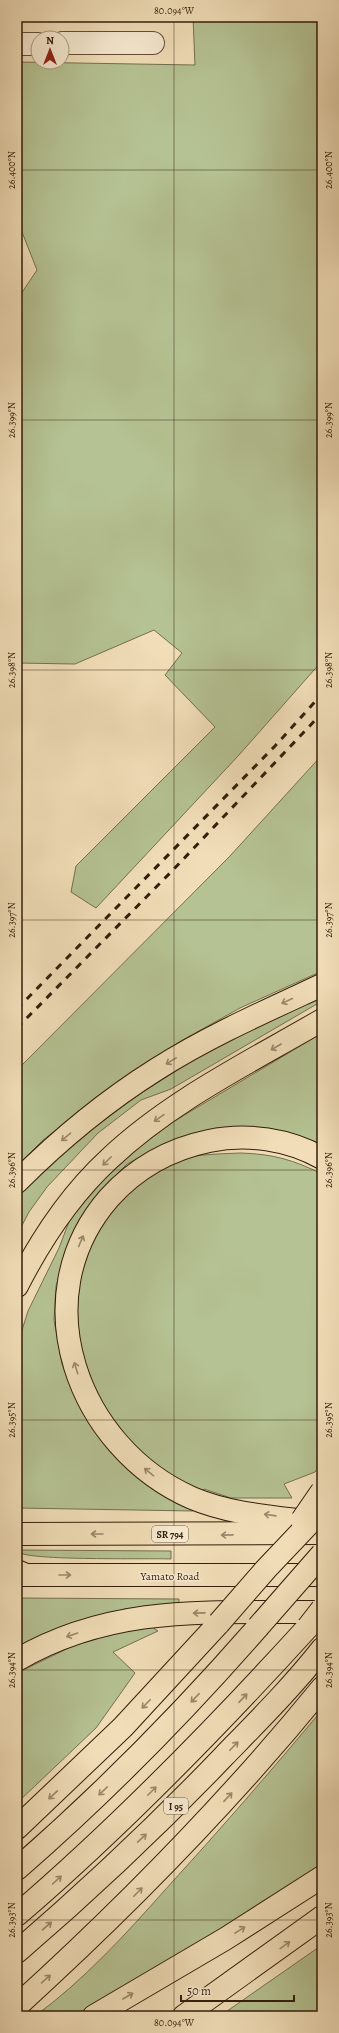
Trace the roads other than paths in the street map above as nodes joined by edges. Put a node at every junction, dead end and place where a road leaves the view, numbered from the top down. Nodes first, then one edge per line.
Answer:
1 (70, 43) edge
2 (153, 43) dead end
3 (17, 44) edge
4 (30, 44) edge
5 (322, 985) edge
6 (322, 1020) edge
7 (322, 1158) edge
8 (17, 1182) edge
9 (17, 1286) edge
10 (322, 1491) edge
11 (322, 1510) edge
12 (322, 1523) edge
13 (17, 1534) edge
14 (322, 1534) edge
15 (322, 1554) edge
16 (266, 1569) junction
17 (20, 1574) edge
18 (322, 1575) edge
19 (322, 1609) edge
20 (315, 1619) edge
21 (322, 1649) edge
22 (17, 1660) edge
23 (322, 1688) edge
24 (17, 1828) edge
25 (17, 1869) edge
26 (322, 1877) edge
27 (17, 1915) edge
28 (322, 1917) edge
29 (17, 1952) edge
30 (17, 2006) edge
31 (94, 2016) edge
32 (184, 2016) edge

1 - 2 street
3 - 4 street
5 -> 8 main road
6 -> 9 main road
12 -> 7 main road
10 - 16 main road, bridge
11 - 16 main road, bridge
14 -> 13 main road, SR 794
15 -> 25 main road, bridge
16 -> 24 main road, bridge
17 -> 18 main road, Yamato Road
19 - 20 main road, bridge
20 -> 22 main road
27 -> 20 main road
29 -> 21 main road, I 95
30 -> 23 main road
31 -> 26 main road
32 -> 28 main road

